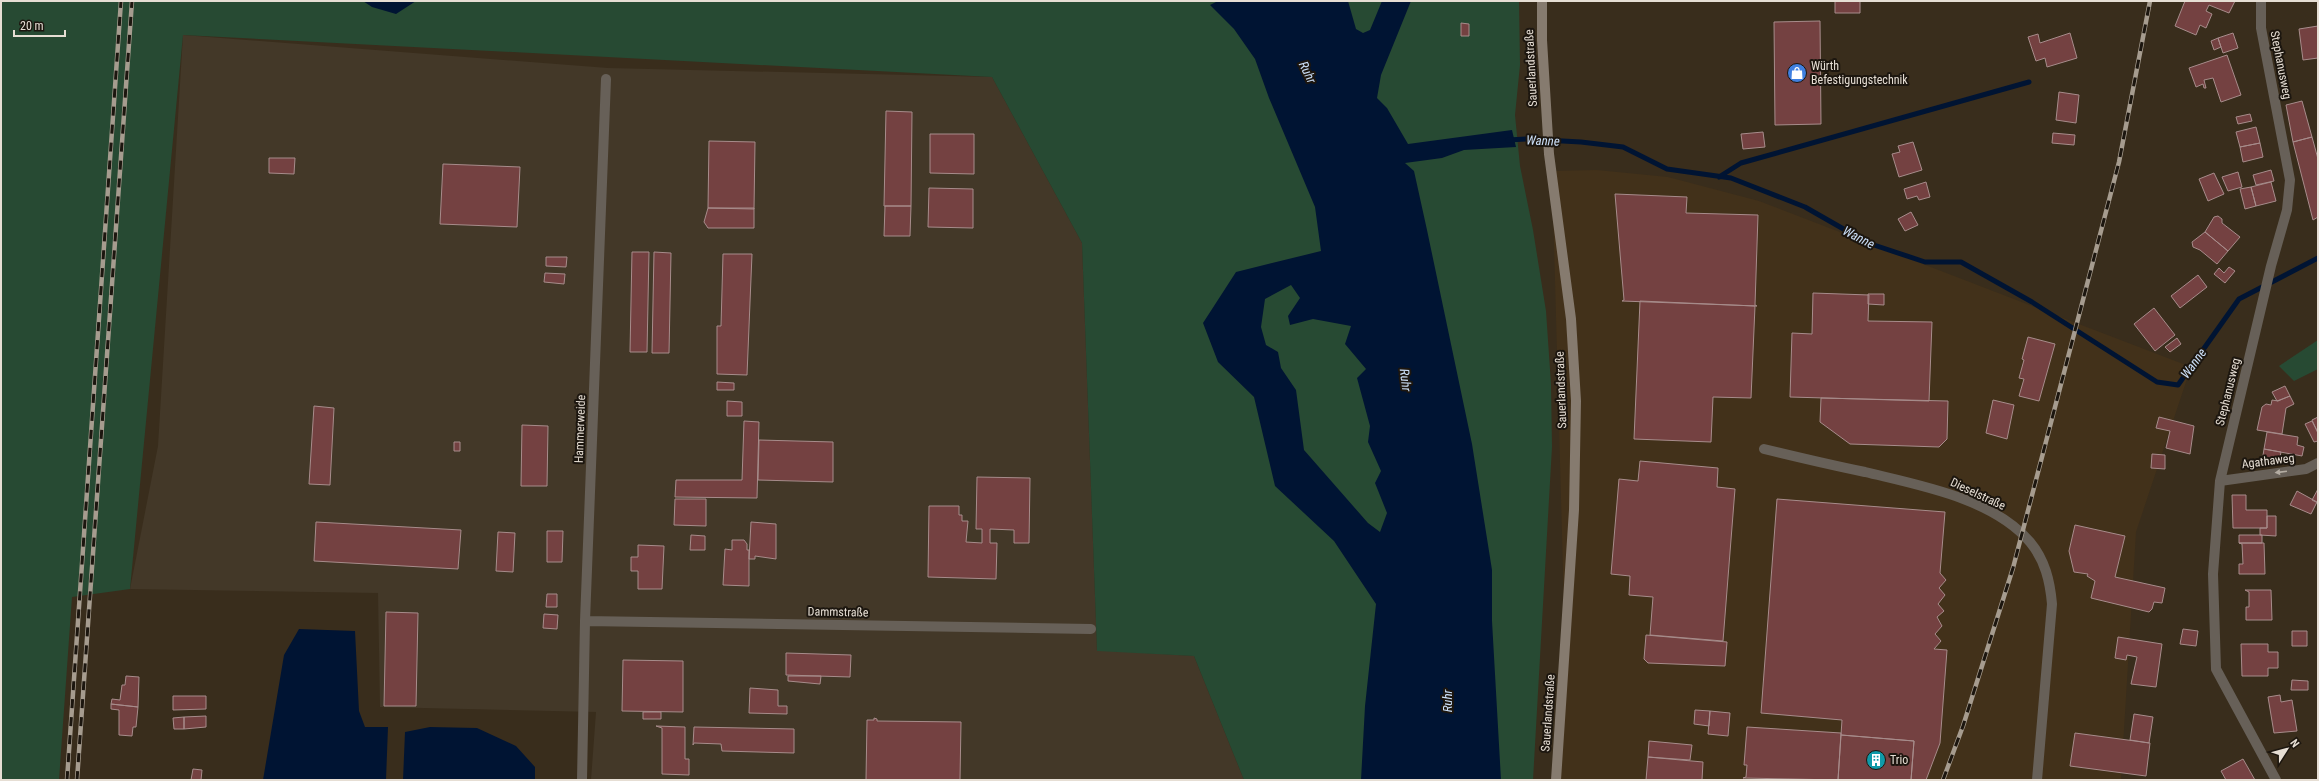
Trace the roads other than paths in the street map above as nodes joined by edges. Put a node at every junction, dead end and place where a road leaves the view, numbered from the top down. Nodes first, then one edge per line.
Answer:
1 (1542, 1) edge
2 (2261, 1) edge
3 (606, 79) dead end
4 (1764, 449) dead end
5 (2318, 463) edge
6 (2220, 481) junction
7 (585, 621) junction
8 (1090, 629) dead end
9 (582, 780) edge
10 (1556, 780) edge
11 (2037, 780) edge
12 (2276, 780) edge

1 - 10 street, Sauerlandstraße
2 - 6 street, Stephanusweg
3 - 7 street, Hammerweide
4 - 11 street, Dieselstraße
5 -> 6 street, Agathaweg
6 - 12 street, Stephanusweg
7 - 8 street, Dammstraße
7 - 9 street, Hammerweide

